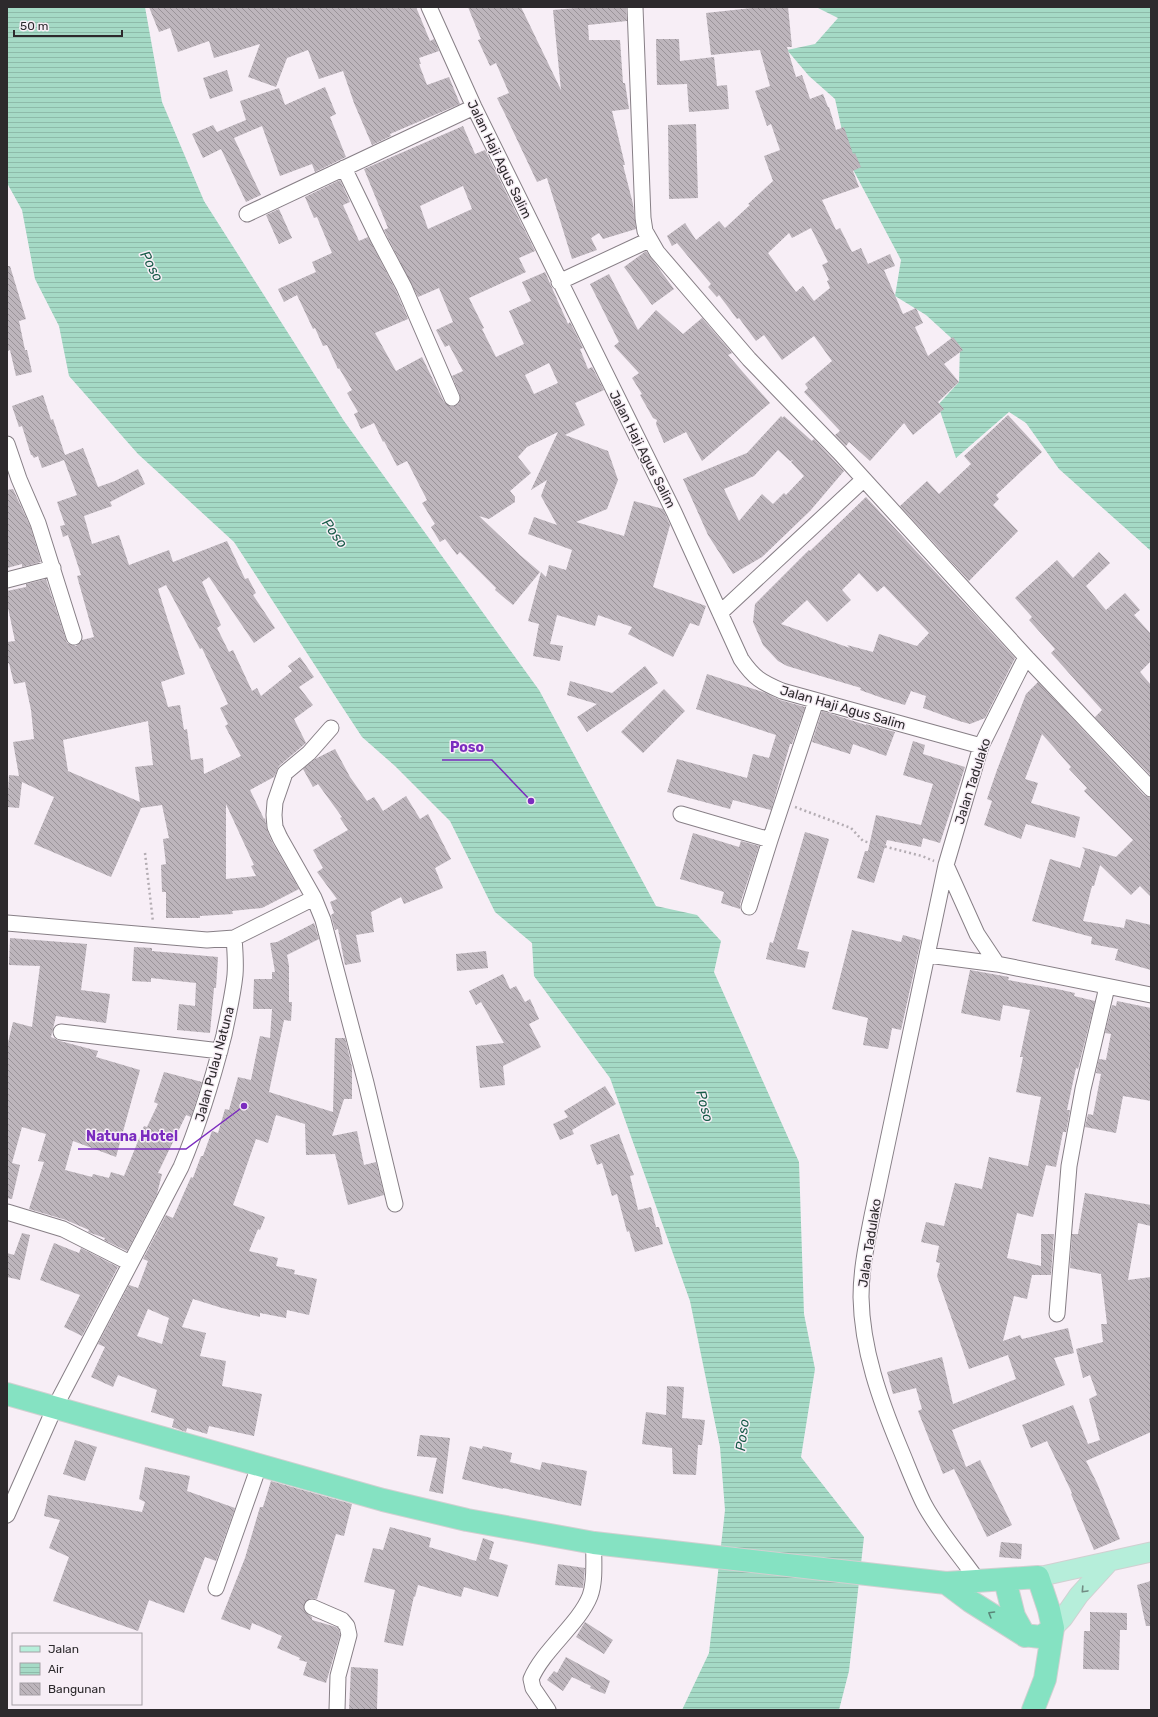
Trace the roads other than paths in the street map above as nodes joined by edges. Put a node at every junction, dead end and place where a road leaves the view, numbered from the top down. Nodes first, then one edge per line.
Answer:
1 (428, 7) edge
2 (635, 7) edge
3 (474, 107) junction
4 (344, 168) junction
5 (247, 214) dead end
6 (649, 240) junction
7 (559, 282) junction
8 (452, 398) dead end
9 (7, 444) edge
10 (863, 480) junction
11 (53, 568) junction
12 (7, 580) edge
13 (720, 613) junction
14 (74, 637) dead end
15 (1026, 657) junction
16 (816, 701) junction
17 (331, 728) dead end
18 (981, 746) junction
19 (1151, 789) edge
20 (681, 814) dead end
21 (770, 840) junction
22 (946, 865) junction
23 (314, 898) junction
24 (750, 907) dead end
25 (7, 923) edge
26 (234, 938) junction
27 (928, 955) junction
28 (997, 964) junction
29 (1107, 987) junction
30 (1151, 995) edge
31 (61, 1032) dead end
32 (220, 1051) junction
33 (395, 1204) dead end
34 (7, 1212) edge
35 (130, 1263) junction
36 (1057, 1314) dead end
37 (7, 1394) edge
38 (55, 1407) junction
39 (259, 1466) junction
40 (7, 1514) edge
41 (602, 1544) junction
42 (1151, 1552) edge
43 (1110, 1561) junction
44 (1038, 1577) junction
45 (1004, 1580) junction
46 (978, 1581) junction
47 (946, 1584) junction
48 (216, 1588) dead end
49 (312, 1607) dead end
50 (1053, 1628) junction
51 (1024, 1635) junction
52 (1048, 1664) junction
53 (337, 1710) edge
54 (548, 1710) edge
55 (1033, 1710) edge

1 - 3 street, Jalan Haji Agus Salim
2 - 6 street
3 - 4 street
3 - 7 street, Jalan Haji Agus Salim
4 - 5 street
4 - 8 street
6 - 7 street
6 - 10 street
7 - 13 street, Jalan Haji Agus Salim
9 - 11 street
10 - 13 street
10 - 15 street
11 - 12 street
11 - 14 street
13 - 16 street, Jalan Haji Agus Salim
15 - 18 street, Jalan Tadulako
15 - 19 street
16 - 18 street, Jalan Haji Agus Salim
16 - 21 street
17 - 23 street
18 - 22 street, Jalan Tadulako
20 - 21 street
21 - 24 street
22 - 27 street, Jalan Tadulako
22 - 28 street
23 - 26 street
23 - 33 street
25 - 26 street
26 - 32 street, Jalan Pulau Natuna
27 - 28 street
27 - 46 street, Jalan Tadulako
28 - 29 street
29 - 30 street
29 - 36 street
31 - 32 street
32 - 35 street, Jalan Pulau Natuna
34 - 35 street
35 - 38 street, Jalan Pulau Natuna
37 - 38 highway
38 - 39 highway
38 - 40 street, Jalan Pulau Natuna
39 - 41 highway
39 - 48 street
41 - 47 highway
41 - 54 street
42 - 43 main road
43 - 44 main road
43 -> 50 main road
44 - 45 highway
44 - 50 highway
45 - 46 highway
45 - 51 highway
46 - 47 highway
51 -> 47 highway
49 - 53 street
50 - 51 highway
50 - 52 highway
51 - 52 highway
52 - 55 highway

